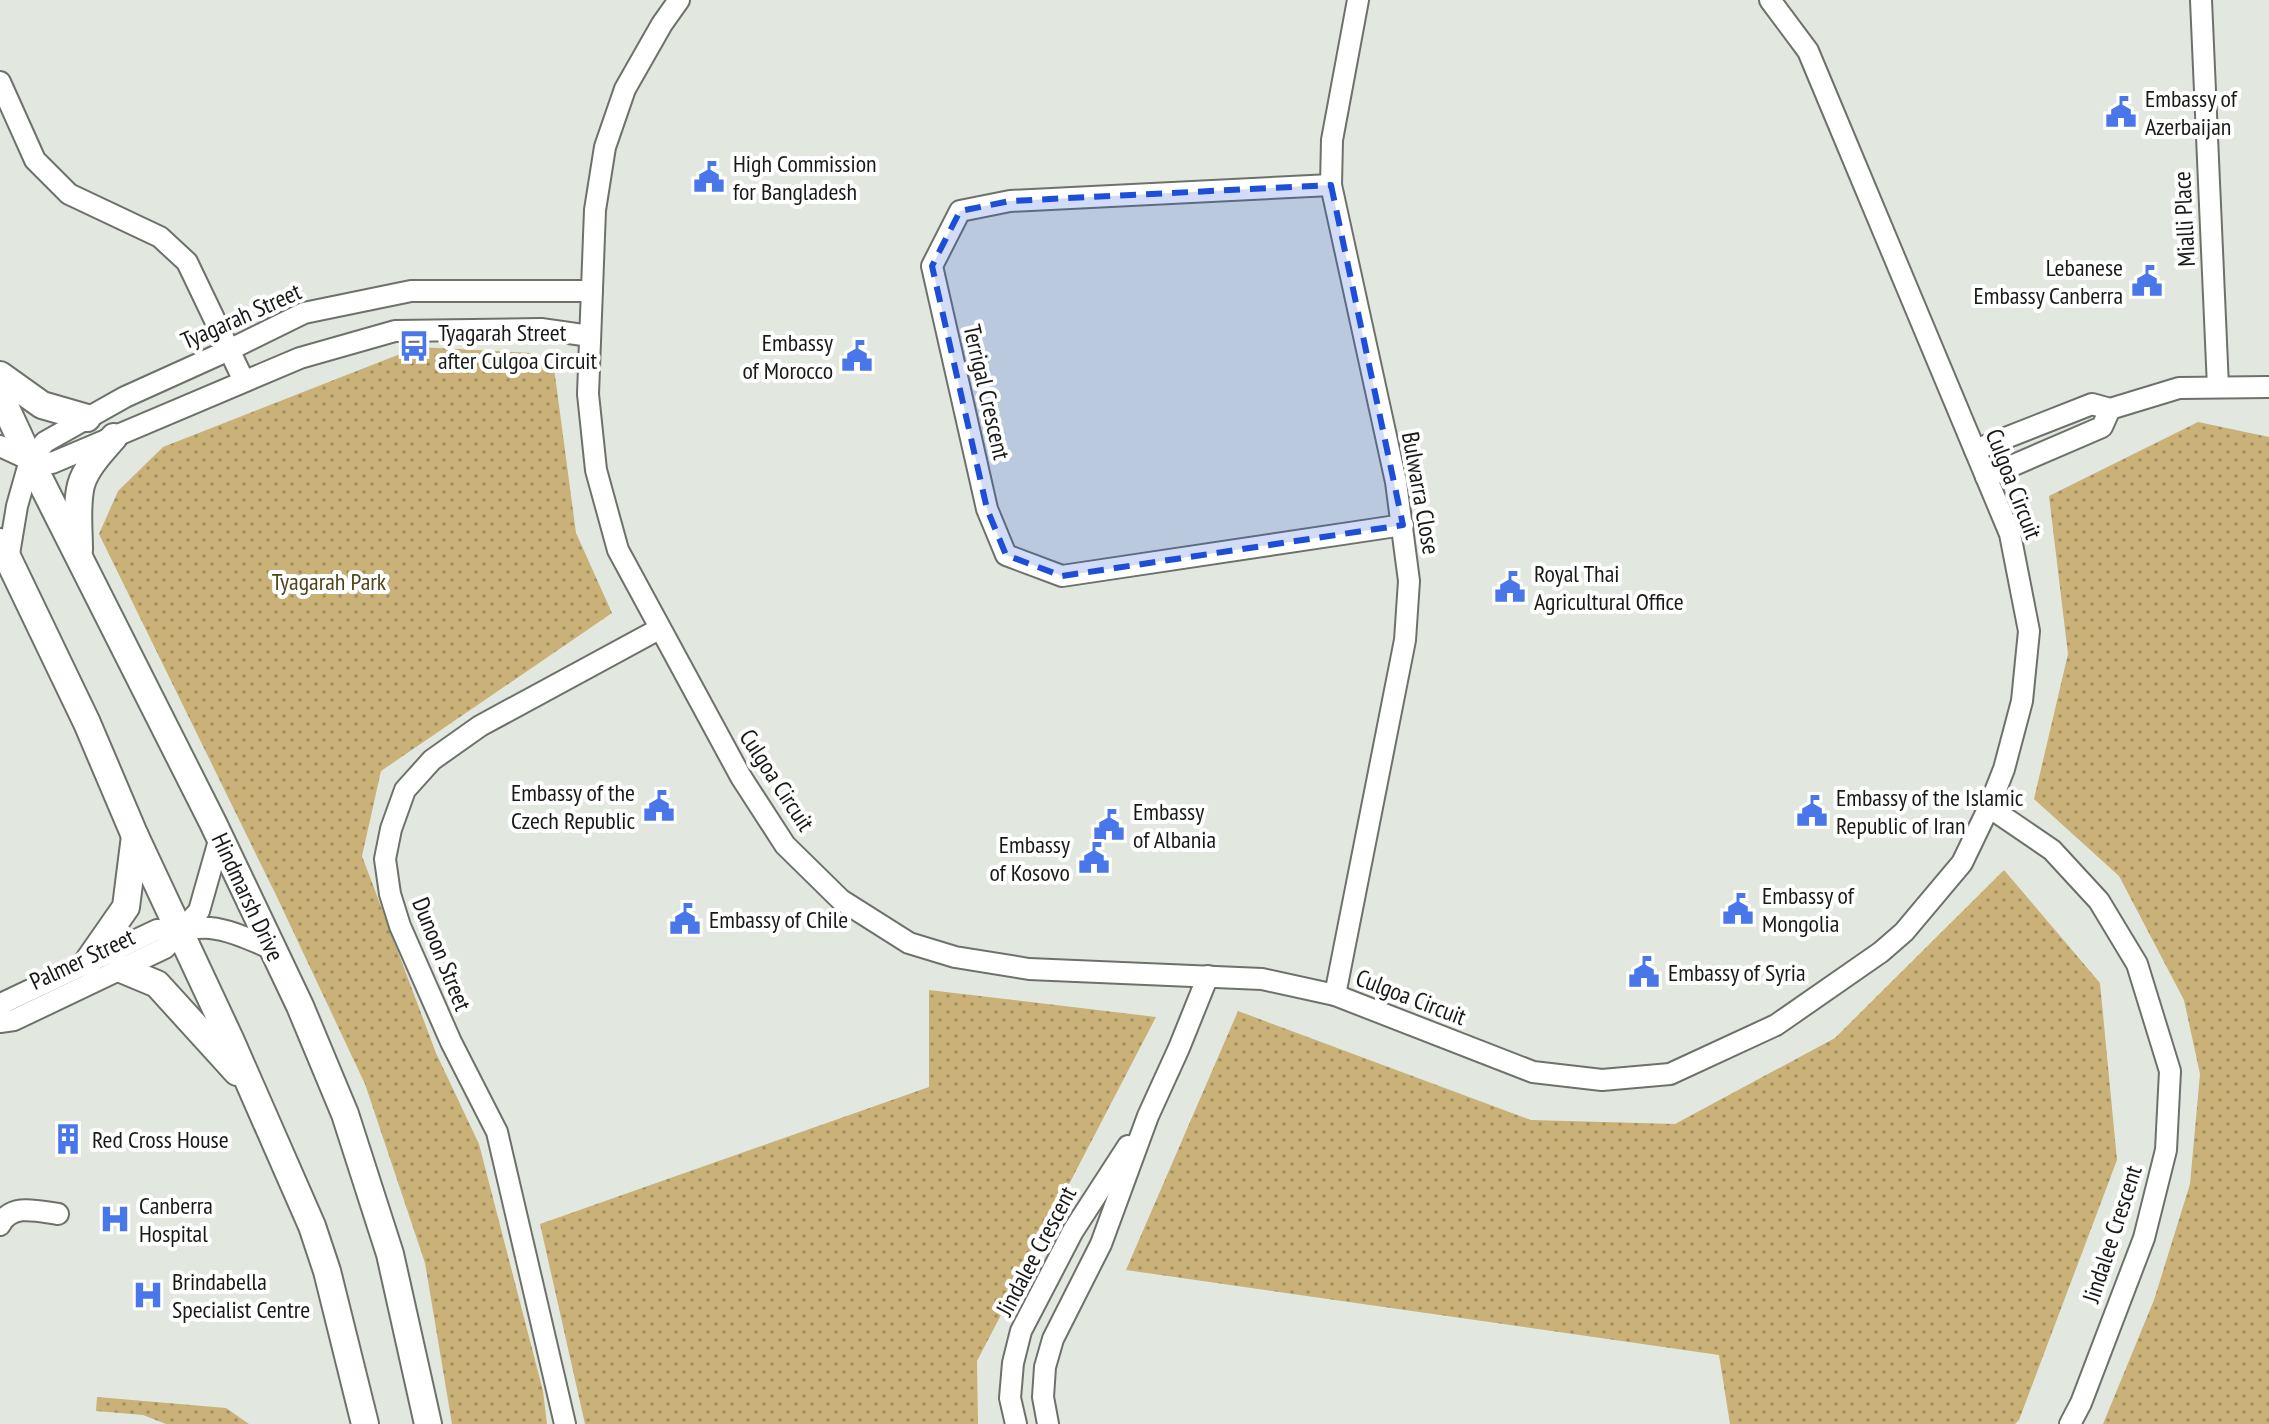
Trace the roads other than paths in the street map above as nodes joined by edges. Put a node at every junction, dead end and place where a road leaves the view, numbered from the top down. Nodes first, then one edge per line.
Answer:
1 (679, 0) edge
2 (1358, 0) edge
3 (1770, 0) edge
4 (2201, 0) edge
5 (0, 82) edge
6 (1331, 185) junction
7 (592, 291) junction
8 (590, 336) junction
9 (229, 350) junction
10 (0, 375) edge
11 (244, 381) junction
12 (2218, 387) junction
13 (2269, 387) edge
14 (0, 395) edge
15 (2110, 409) junction
16 (87, 418) junction
17 (114, 437) junction
18 (0, 446) edge
19 (1975, 450) junction
20 (30, 460) junction
21 (1986, 477) junction
22 (1403, 525) junction
23 (4, 551) edge
24 (79, 558) junction
25 (659, 629) junction
26 (1989, 807) junction
27 (135, 836) junction
28 (220, 837) junction
29 (179, 931) junction
30 (273, 949) junction
31 (87, 963) junction
32 (121, 969) junction
33 (1208, 976) junction
34 (1335, 995) junction
35 (0, 1006) edge
36 (0, 1022) edge
37 (253, 1090) junction
38 (1148, 1116) junction
39 (58, 1214) dead end
40 (0, 1225) edge
41 (365, 1424) edge
42 (428, 1424) edge
43 (565, 1424) edge
44 (1016, 1424) edge
45 (1048, 1424) edge
46 (2068, 1424) edge

1 - 7 street, Culgoa Circuit
2 - 6 street, Bulwarra Close
3 - 19 street, Culgoa Circuit
4 - 12 street, Mialli Place
5 - 9 street
6 - 22 street, Bulwarra Close
6 - 22 street, Terrigal Crescent
7 - 8 street, Culgoa Circuit
7 - 9 street, Tyagarah Street
8 - 11 street
8 - 25 street, Culgoa Circuit
9 - 11 street
9 - 16 street, Tyagarah Street
10 - 16 main road
11 - 17 street
12 - 13 street
12 - 15 street
14 - 20 main road, Hindmarsh Drive
15 - 19 street
15 - 21 street
16 - 20 street, Tyagarah Street
17 - 20 street
17 - 24 main road
18 - 20 street
19 - 21 street, Culgoa Circuit
20 - 23 street
20 - 24 main road, Hindmarsh Drive
21 - 26 street, Culgoa Circuit
22 - 34 street, Bulwarra Close
23 - 27 main road
24 - 28 main road, Hindmarsh Drive
25 - 33 street, Culgoa Circuit
25 - 43 street, Dunoon Street
26 - 34 street, Culgoa Circuit
26 - 46 street, Jindalee Crescent
27 - 29 main road
27 - 31 main road
28 - 29 street, Palmer Street
28 - 30 main road, Hindmarsh Drive
29 - 30 street, Palmer Street
29 - 31 street, Palmer Street
29 - 32 street, Palmer Street
29 - 37 main road
30 - 42 main road, Hindmarsh Drive
31 - 35 street, Palmer Street
32 - 36 street, Palmer Street
32 - 37 main road
33 - 34 street, Culgoa Circuit
33 - 38 street, Jindalee Crescent
37 - 41 main road
38 - 44 street, Jindalee Crescent
38 - 45 street, Jindalee Crescent
39 - 40 street

